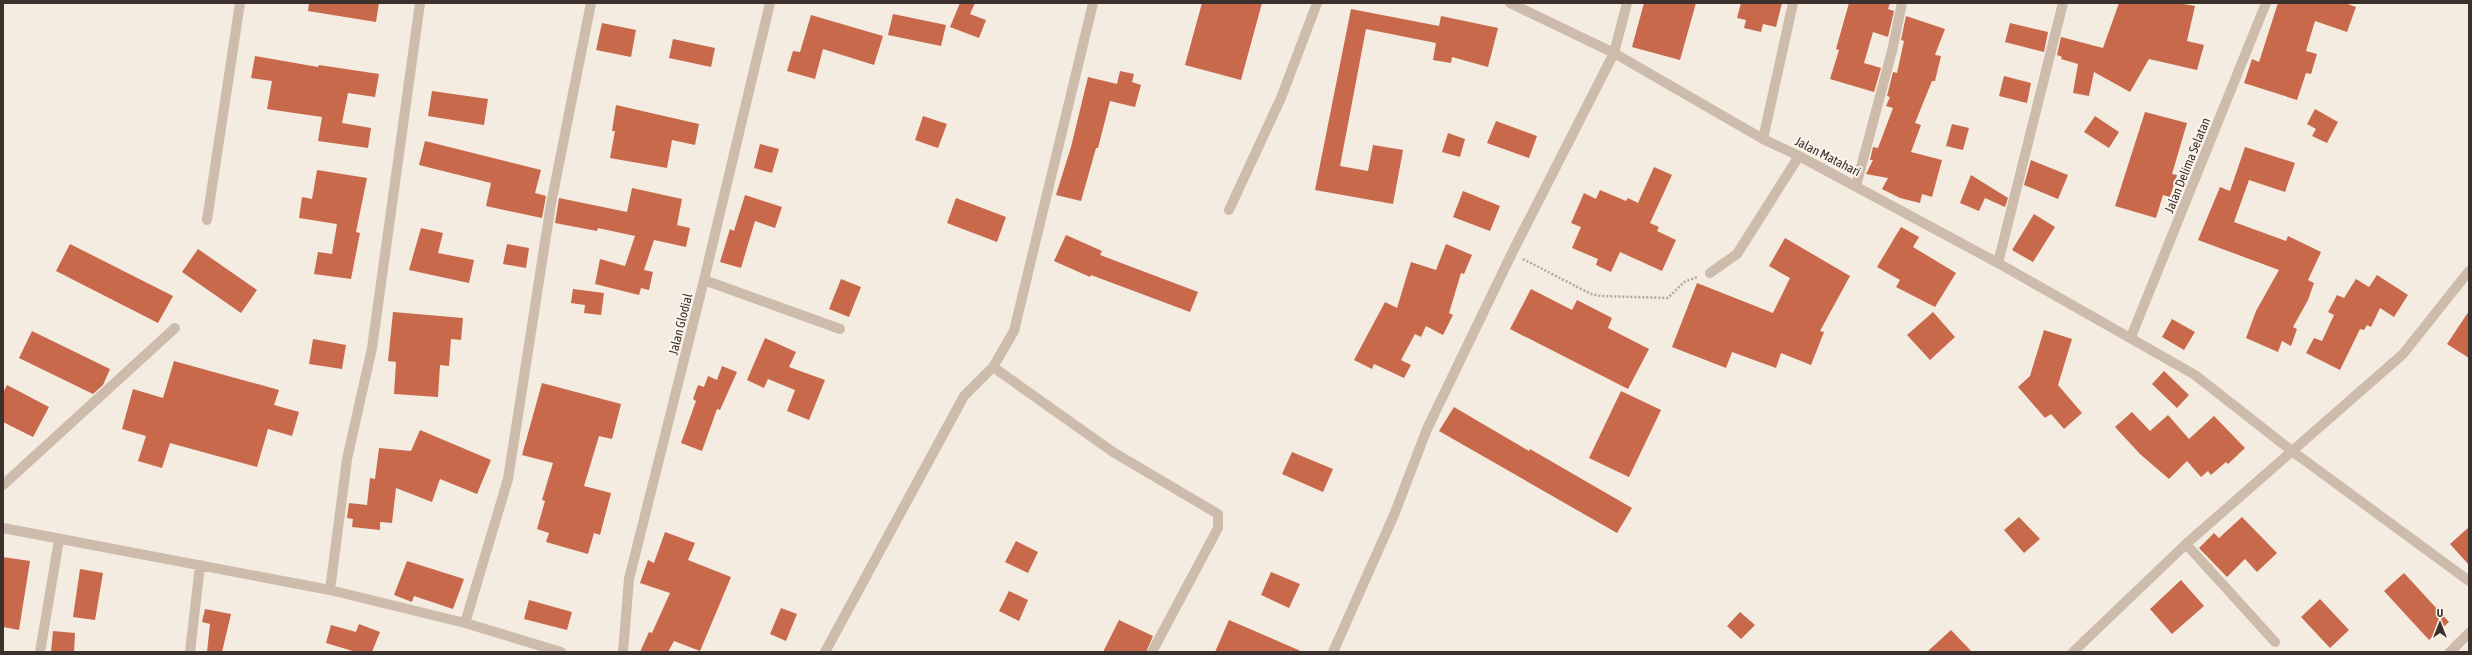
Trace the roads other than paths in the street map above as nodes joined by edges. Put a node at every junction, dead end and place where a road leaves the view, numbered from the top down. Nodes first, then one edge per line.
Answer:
1 (240, 3) edge
2 (420, 3) edge
3 (591, 3) edge
4 (770, 3) edge
5 (1093, 3) edge
6 (1317, 3) edge
7 (1510, 3) edge
8 (1627, 3) edge
9 (1793, 3) edge
10 (1902, 3) edge
11 (2063, 3) edge
12 (2266, 3) edge
13 (1614, 53) junction
14 (1763, 139) junction
15 (1799, 156) junction
16 (1856, 186) junction
17 (1229, 210) dead end
18 (207, 220) dead end
19 (1998, 263) junction
20 (2469, 271) edge
21 (1710, 273) road end
22 (704, 280) junction
23 (175, 328) dead end
24 (840, 329) dead end
25 (2131, 337) junction
26 (993, 367) junction
27 (2292, 451) junction
28 (3, 485) edge
29 (3, 528) edge
30 (58, 540) junction
31 (2186, 544) junction
32 (200, 565) junction
33 (2469, 581) edge
34 (330, 590) junction
35 (465, 623) junction
36 (2469, 633) edge
37 (2275, 642) dead end
38 (40, 652) edge
39 (190, 652) edge
40 (561, 652) edge
41 (623, 652) edge
42 (825, 652) edge
43 (1152, 652) edge
44 (1333, 652) edge
45 (2074, 652) edge
46 (2450, 652) edge

1 - 18 street
2 - 34 street
3 - 35 street
4 - 22 street, Jalan Glodial
5 - 26 street
6 - 17 street
7 - 13 street, Jalan Matahari
8 - 13 street
9 - 14 street
10 - 16 street
11 - 19 street
12 - 25 street, Jalan Delima Selatan
13 - 14 street, Jalan Matahari
13 - 44 street
14 - 15 street, Jalan Matahari
15 - 16 street, Jalan Matahari
15 - 21 street
16 - 19 street, Jalan Matahari
19 - 25 street, Jalan Matahari
20 - 27 street
22 - 24 street
22 - 41 street, Jalan Glodial
23 - 28 street
25 - 27 street, Jalan Matahari
26 - 42 street
26 - 43 street
27 - 31 street
27 - 33 street, Jalan Matahari
29 - 30 street
30 - 32 street
30 - 38 street
31 - 37 street
31 - 45 street
32 - 34 street
32 - 39 street
34 - 35 street
35 - 40 street
36 - 46 street

